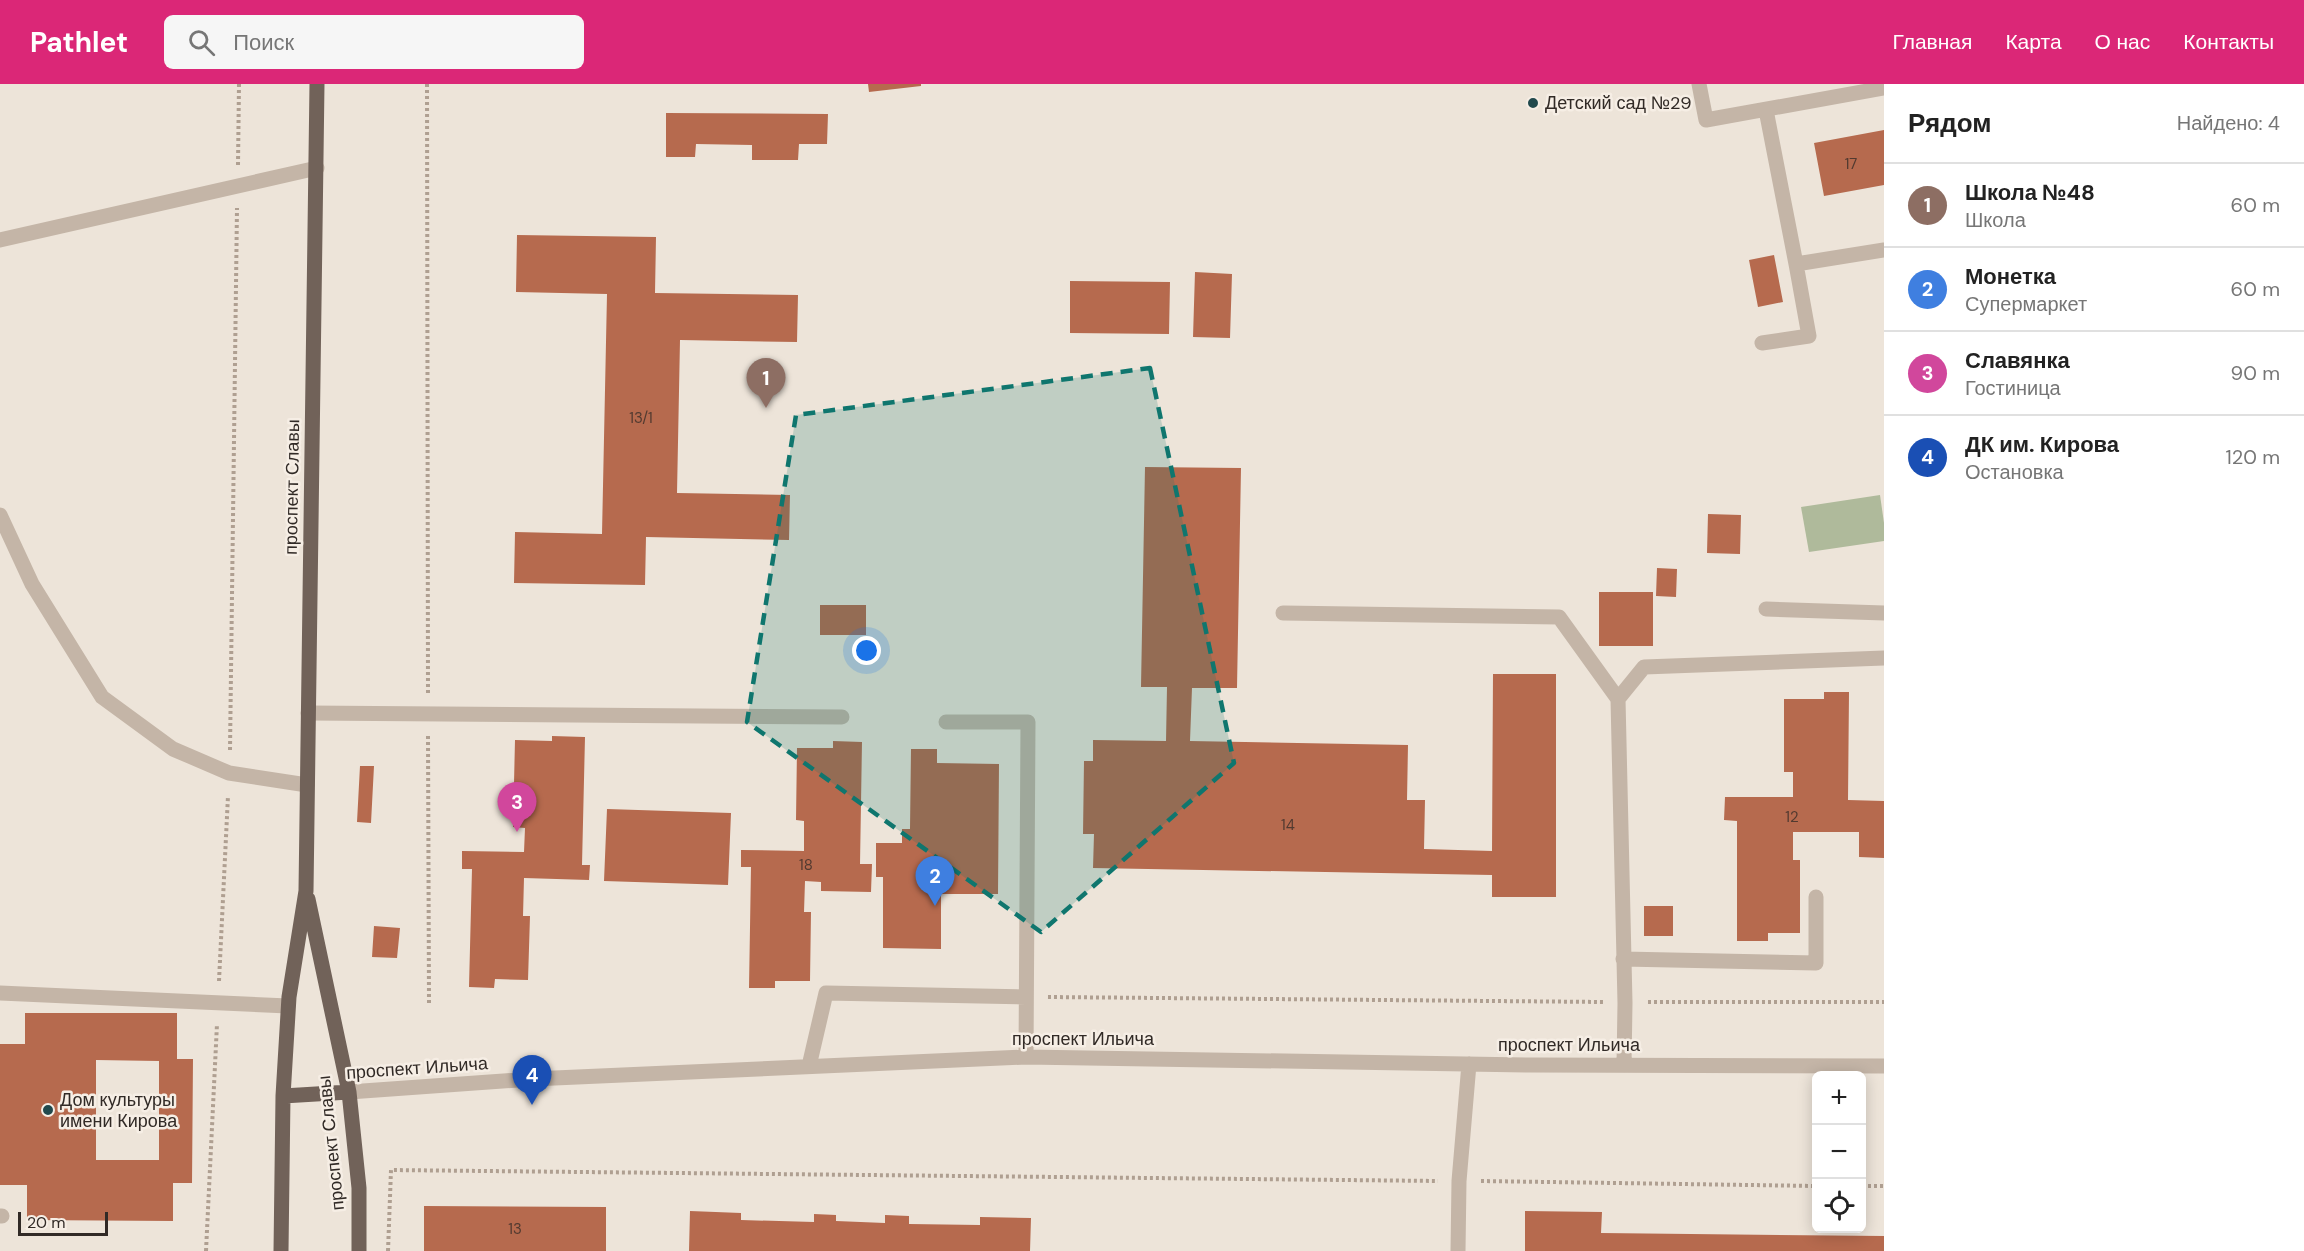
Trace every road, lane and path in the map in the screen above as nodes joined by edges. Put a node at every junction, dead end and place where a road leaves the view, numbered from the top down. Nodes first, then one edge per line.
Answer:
1 (239, 84) edge
2 (317, 84) edge
3 (427, 84) edge
4 (1699, 84) edge
5 (1884, 88) edge
6 (1766, 110) junction
7 (317, 168) junction
8 (238, 187) junction
9 (0, 240) edge
10 (1884, 250) edge
11 (1796, 264) junction
12 (1762, 343) dead end
13 (0, 515) edge
14 (1766, 609) dead end
15 (1283, 613) dead end
16 (1884, 614) edge
17 (1884, 658) edge
18 (1618, 699) junction
19 (308, 713) junction
20 (428, 713) junction
21 (842, 717) dead end
22 (946, 722) dead end
23 (229, 773) junction
24 (307, 785) junction
25 (306, 891) junction
26 (1816, 897) dead end
27 (1623, 959) junction
28 (0, 993) edge
29 (1026, 997) junction
30 (1625, 1002) junction
31 (1884, 1002) edge
32 (218, 1003) junction
33 (429, 1003) dead end
34 (288, 1006) junction
35 (1026, 1057) junction
36 (1469, 1064) junction
37 (1624, 1065) junction
38 (810, 1066) junction
39 (1884, 1066) edge
40 (349, 1092) junction
41 (284, 1096) junction
42 (1459, 1181) junction
43 (1812, 1185) edge
44 (1866, 1186) edge
45 (1884, 1186) edge
46 (206, 1251) edge
47 (281, 1251) edge
48 (359, 1251) edge
49 (388, 1251) edge
50 (1458, 1251) edge

1 - 8 path
2 - 7 main road, проспект Славы
3 - 20 path
4 - 6 street
5 - 6 street
6 - 11 street
7 - 8 street
7 - 19 main road, проспект Славы
8 - 9 street
8 - 23 path
10 - 11 street
11 - 12 street
13 - 23 street
14 - 16 street
15 - 18 street
17 - 18 street
18 - 27 street
19 - 20 street
19 - 24 main road, проспект Славы
20 - 21 street
20 - 33 path
22 - 29 street
23 - 24 street
23 - 32 path
24 - 25 main road, проспект Славы
25 - 34 main road, проспект Славы
25 - 40 main road, проспект Славы
26 - 27 street
27 - 30 street
28 - 32 street
29 - 30 path
29 - 35 street
29 - 38 street
30 - 31 path
30 - 37 street
32 - 34 street
32 - 46 path
34 - 41 main road, проспект Славы
35 - 36 street, проспект Ильича
35 - 38 street, проспект Ильича
36 - 37 street, проспект Ильича
36 - 42 street
37 - 39 street, проспект Ильича
38 - 40 street, проспект Ильича
40 - 41 main road, проспект Ильича
40 - 48 main road, проспект Славы
41 - 47 main road, проспект Славы
42 - 43 path
42 - 49 path
42 - 50 street
44 - 45 path

